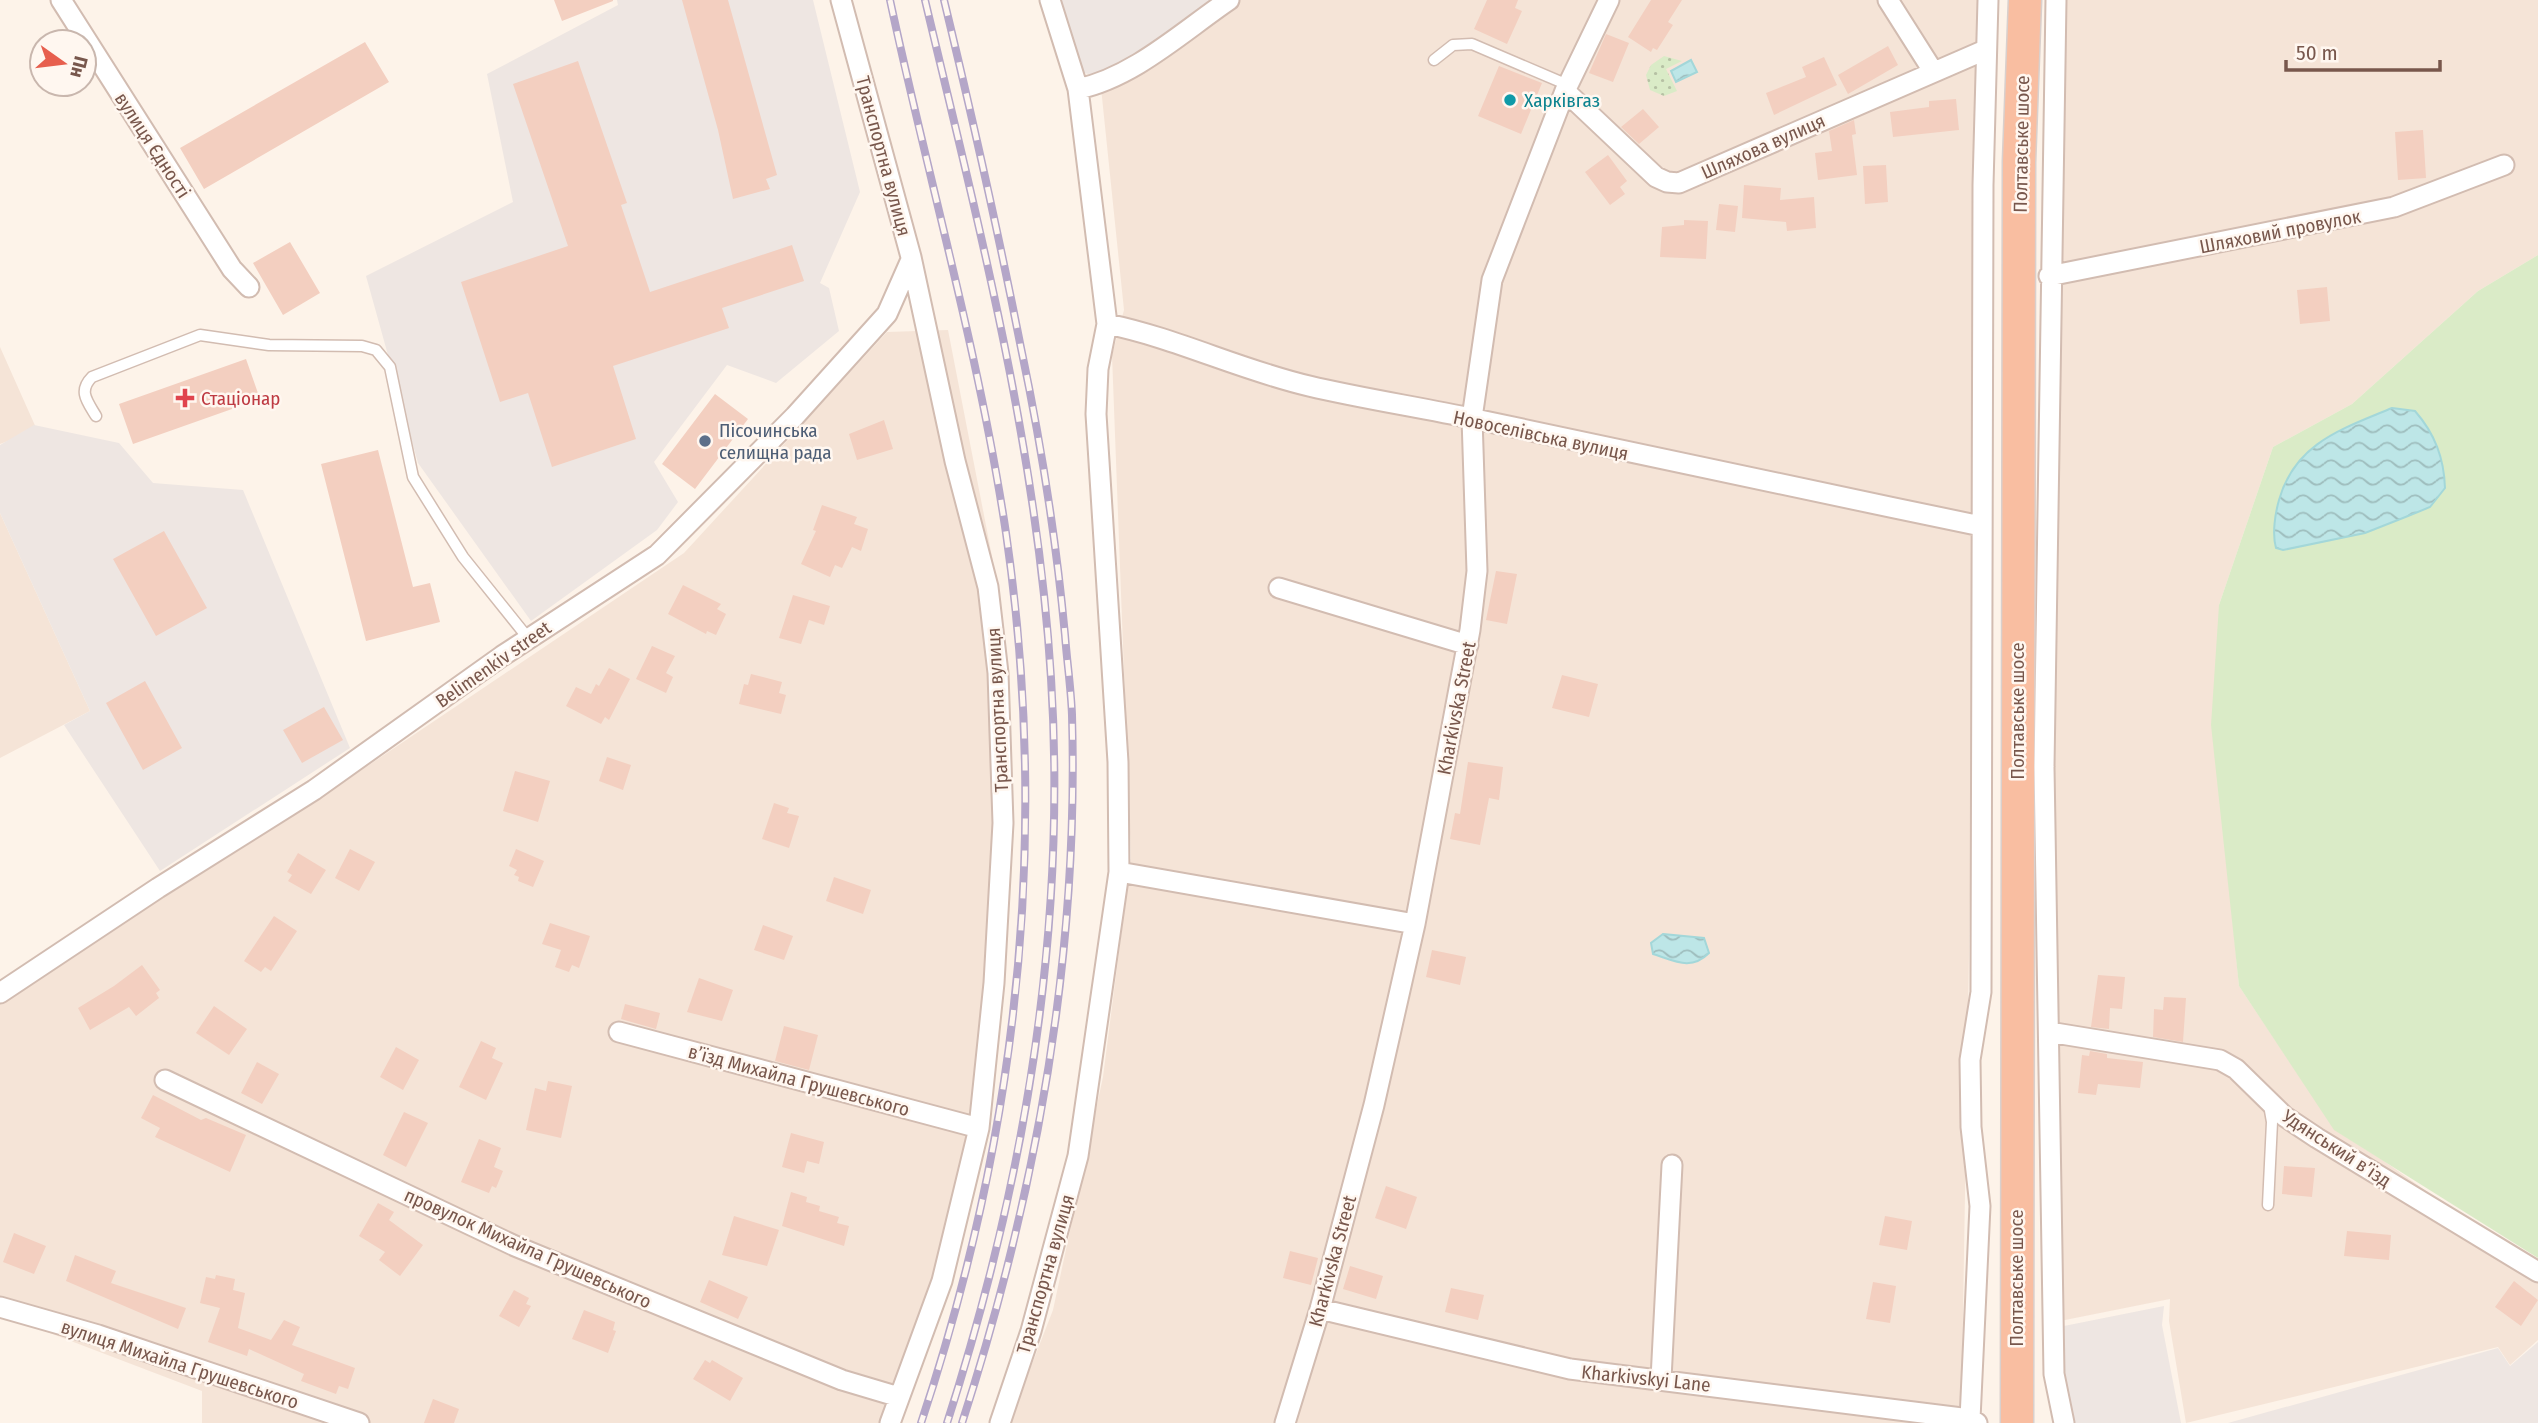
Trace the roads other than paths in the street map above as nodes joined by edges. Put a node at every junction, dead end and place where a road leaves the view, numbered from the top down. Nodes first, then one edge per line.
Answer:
1 (61, 0) edge
2 (841, 0) edge
3 (1049, 0) edge
4 (1228, 0) edge
5 (1609, 0) edge
6 (1888, 0) edge
7 (1988, 0) edge
8 (2025, 0) edge
9 (2073, 0) edge
10 (2055, 4) edge
11 (1985, 50) junction
12 (1434, 60) dead end
13 (1933, 71) junction
14 (1566, 88) junction
15 (1079, 89) junction
16 (2504, 165) dead end
17 (911, 257) junction
18 (2049, 276) junction
19 (249, 287) dead end
20 (1107, 324) junction
21 (96, 416) dead end
22 (1472, 418) junction
23 (1981, 526) junction
24 (1279, 588) dead end
25 (528, 639) junction
26 (1468, 645) junction
27 (1119, 872) junction
28 (1415, 924) junction
29 (0, 993) edge
30 (619, 1032) dead end
31 (2049, 1032) junction
32 (165, 1080) dead end
33 (2269, 1101) junction
34 (979, 1128) junction
35 (1672, 1165) dead end
36 (2268, 1205) dead end
37 (2538, 1272) edge
38 (0, 1307) edge
39 (1320, 1309) junction
40 (1661, 1379) junction
41 (899, 1396) junction
42 (1972, 1422) edge
43 (359, 1423) edge
44 (890, 1423) edge
45 (1000, 1423) edge
46 (1285, 1423) edge
47 (2017, 1423) edge
48 (2064, 1423) edge

1 - 19 street, вулиця Єдності
2 - 17 street, Транспортна вулиця
3 - 15 street, Транспортна вулиця
4 - 15 street
5 - 14 street, Kharkivska Street
6 - 13 street
7 - 11 street
8 - 47 highway, Полтавське шосе
9 - 10 street
10 - 18 street
11 - 13 street, Шляхова вулиця
11 - 23 street
12 - 14 lane
13 - 14 street, Шляхова вулиця
14 - 22 street, Kharkivska Street
15 - 20 street, Транспортна вулиця
16 - 18 street, Шляховий провулок
17 - 25 street, Belimenkiv street
17 - 34 street, Транспортна вулиця
18 - 31 street
20 - 22 street, Новоселівська вулиця
20 - 27 street, Транспортна вулиця
21 - 25 lane
22 - 23 street, Новоселівська вулиця
22 - 26 street, Kharkivska Street
23 - 42 street
24 - 26 street
25 - 29 street, Belimenkiv street
26 - 28 street, Kharkivska Street
27 - 28 street
27 - 45 street, Транспортна вулиця
28 - 39 street, Kharkivska Street
30 - 34 street, в’їзд Михайла Грушевського
31 - 33 street, Удянський в’їзд
31 - 48 street
32 - 41 street, провулок Михайла Грушевського
33 - 36 lane
33 - 37 street, Удянський в’їзд
34 - 41 street, Транспортна вулиця
35 - 40 street
38 - 43 street, вулиця Михайла Грушевського
39 - 40 street, Kharkivskyi Lane
39 - 46 street, Kharkivska Street
40 - 42 street, Kharkivskyi Lane
41 - 44 street, Транспортна вулиця

